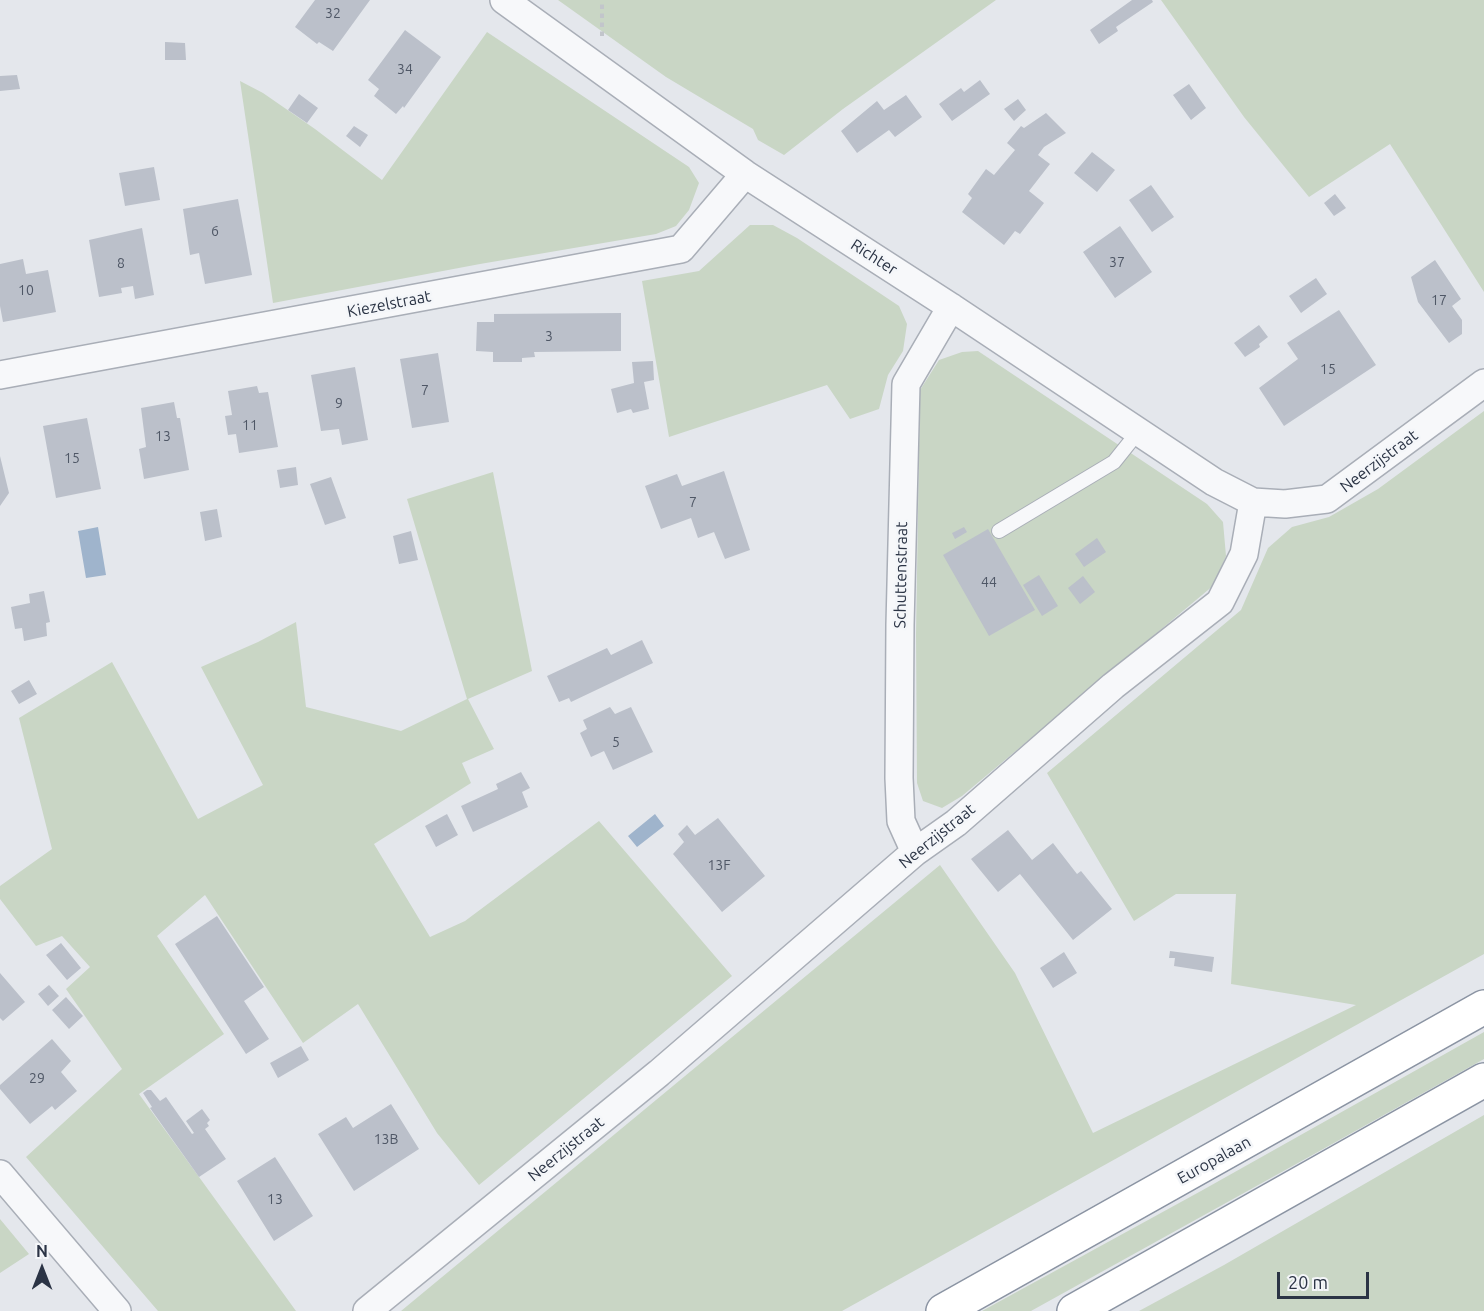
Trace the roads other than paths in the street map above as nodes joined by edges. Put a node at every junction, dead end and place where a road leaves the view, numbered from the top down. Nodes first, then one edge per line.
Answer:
1 (504, 0) edge
2 (745, 174) junction
3 (951, 307) junction
4 (0, 375) edge
5 (1484, 383) edge
6 (1138, 432) junction
7 (1253, 502) junction
8 (999, 531) dead end
9 (915, 852) junction
10 (1484, 1007) edge
11 (1484, 1080) edge
12 (0, 1174) edge
13 (117, 1311) edge
14 (367, 1311) edge
15 (943, 1311) edge
16 (1074, 1311) edge

1 - 2 street, Richter
2 - 3 street, Richter
2 - 4 street, Kiezelstraat
3 - 6 street, Richter
3 - 9 street, Schuttenstraat
5 - 7 street, Neerzijstraat
6 - 7 street, Richter
6 - 8 lane
7 - 9 street, Neerzijstraat
9 - 14 street, Neerzijstraat
10 - 15 highway, Europalaan
11 - 16 highway
12 - 13 street

